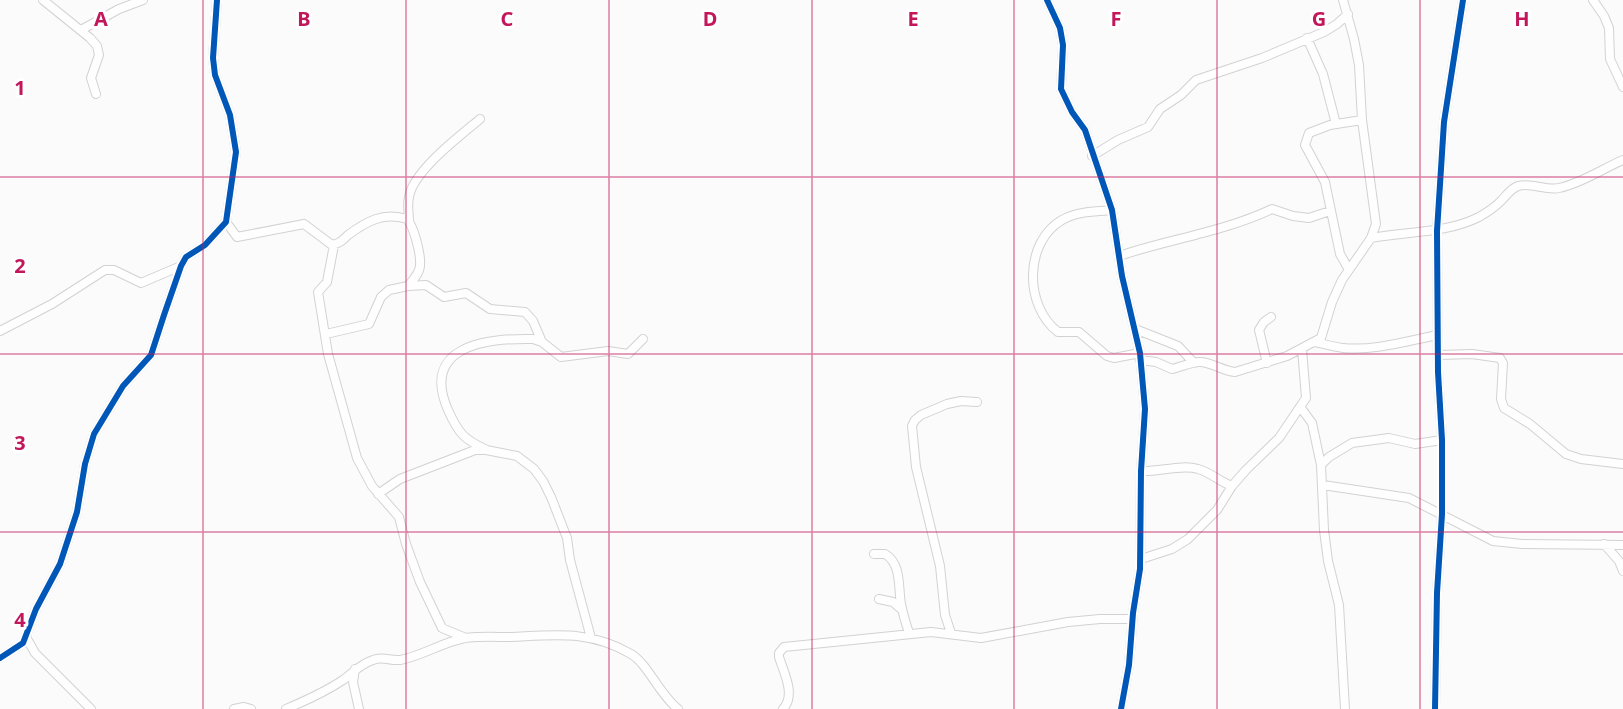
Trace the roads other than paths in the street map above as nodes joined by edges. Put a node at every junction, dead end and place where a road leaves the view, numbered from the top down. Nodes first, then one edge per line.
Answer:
1 (43, 0) edge
2 (143, 0) edge
3 (217, 0) edge
4 (1047, 0) edge
5 (1343, 0) edge
6 (1463, 0) edge
7 (1593, 0) edge
8 (1348, 14) junction
9 (81, 30) junction
10 (1307, 38) junction
11 (1623, 87) edge
12 (96, 94) dead end
13 (480, 119) dead end
14 (1362, 120) junction
15 (1336, 124) junction
16 (1092, 156) junction
17 (1623, 160) edge
18 (1112, 210) junction
19 (1330, 212) junction
20 (409, 221) junction
21 (226, 222) junction
22 (1437, 231) junction
23 (1371, 238) junction
24 (334, 245) junction
25 (1119, 256) junction
26 (181, 266) junction
27 (1348, 268) junction
28 (408, 286) junction
29 (1271, 317) dead end
30 (1135, 330) junction
31 (0, 331) edge
32 (326, 334) junction
33 (1438, 334) junction
34 (643, 339) dead end
35 (542, 342) junction
36 (1315, 342) junction
37 (1302, 349) junction
38 (1439, 355) junction
39 (1140, 357) junction
40 (1194, 363) junction
41 (1267, 363) junction
42 (977, 402) dead end
43 (1301, 408) junction
44 (1442, 440) junction
45 (486, 450) junction
46 (1623, 464) edge
47 (1321, 465) junction
48 (1141, 471) junction
49 (1323, 485) junction
50 (1232, 486) junction
51 (378, 494) junction
52 (1442, 514) junction
53 (1604, 544) junction
54 (1623, 545) edge
55 (874, 554) dead end
56 (1141, 558) junction
57 (1623, 571) edge
58 (879, 599) dead end
59 (902, 610) junction
60 (1133, 619) junction
61 (909, 633) junction
62 (951, 633) junction
63 (26, 637) junction
64 (466, 638) junction
65 (591, 638) junction
66 (0, 658) edge
67 (355, 669) junction
68 (91, 709) edge
69 (234, 709) edge
70 (251, 709) edge
71 (286, 709) edge
72 (359, 709) edge
73 (678, 709) edge
74 (783, 709) edge
75 (1121, 709) edge
76 (1346, 709) edge
77 (1435, 709) edge

1 - 9 street
2 - 9 street
3 - 21 street
4 - 16 street
5 - 8 street
6 - 22 street
7 - 11 street
8 - 10 street
8 - 14 street
9 - 12 street
10 - 15 street
10 - 16 street
13 - 20 street
14 - 15 street
14 - 23 street
15 - 19 street
16 - 18 street
17 - 22 street
18 - 25 street
18 - 39 street
19 - 25 street
19 - 27 street
20 - 24 street
20 - 28 street
21 - 24 street
21 - 26 street
22 - 23 street
22 - 33 street
23 - 27 street
24 - 32 street
25 - 30 street
26 - 31 street
26 - 63 street
27 - 36 street
28 - 32 street
28 - 35 street
29 - 41 street
30 - 39 street
30 - 40 street
32 - 51 street
33 - 36 street
33 - 38 street
34 - 35 street
35 - 45 street
36 - 37 street
37 - 41 street
37 - 43 street
38 - 44 street
38 - 46 street
39 - 40 street
39 - 48 street
40 - 41 street
42 - 62 street
43 - 47 street
43 - 50 street
44 - 47 street
44 - 52 street
45 - 51 street
45 - 65 street
47 - 49 street
48 - 50 street
48 - 56 street
49 - 52 street
49 - 76 street
50 - 56 street
51 - 64 street
52 - 53 street
52 - 77 street
53 - 54 street
53 - 57 street
55 - 59 street
56 - 60 street
58 - 59 street
59 - 61 street
60 - 62 street
60 - 75 street
61 - 62 street
61 - 74 street
63 - 66 street
63 - 68 street
64 - 65 street
64 - 67 street
65 - 73 street
67 - 71 street
67 - 72 street
69 - 70 street

